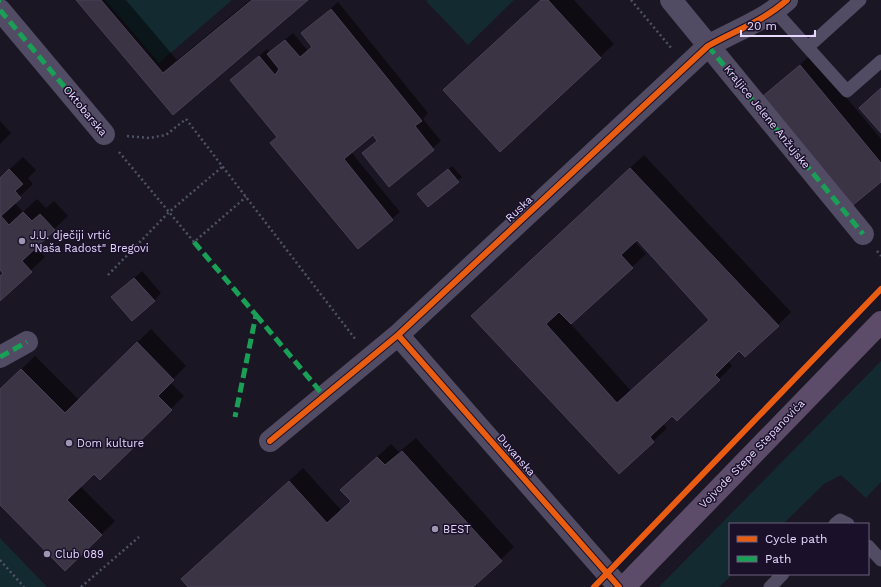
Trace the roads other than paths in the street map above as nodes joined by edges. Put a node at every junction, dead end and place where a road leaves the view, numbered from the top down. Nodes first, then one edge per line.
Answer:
1 (671, 0) edge
2 (860, 0) edge
3 (781, 5) edge
4 (0, 10) edge
5 (708, 46) junction
6 (808, 47) junction
7 (881, 62) edge
8 (104, 134) road end
9 (863, 234) dead end
10 (881, 322) edge
11 (398, 335) junction
12 (27, 342) dead end
13 (0, 357) edge
14 (270, 441) dead end
15 (836, 523) edge
16 (846, 523) edge
17 (869, 547) edge
18 (881, 560) edge
19 (783, 575) edge
20 (619, 587) edge
21 (624, 587) edge
22 (770, 587) edge

1 - 5 street, Kraljice Jelene Anžujske
2 - 6 lane
3 - 5 street, Ruska
3 - 6 lane
4 - 8 street, Oktobarska
5 - 9 street, Kraljice Jelene Anžujske
5 - 11 street, Ruska
6 - 7 lane
10 - 21 main road, Vojvode Stepe Stepanovića
11 - 14 street, Ruska
11 - 20 street, Duvanska
12 - 13 street
15 - 16 lane
17 - 18 lane
19 - 22 lane

